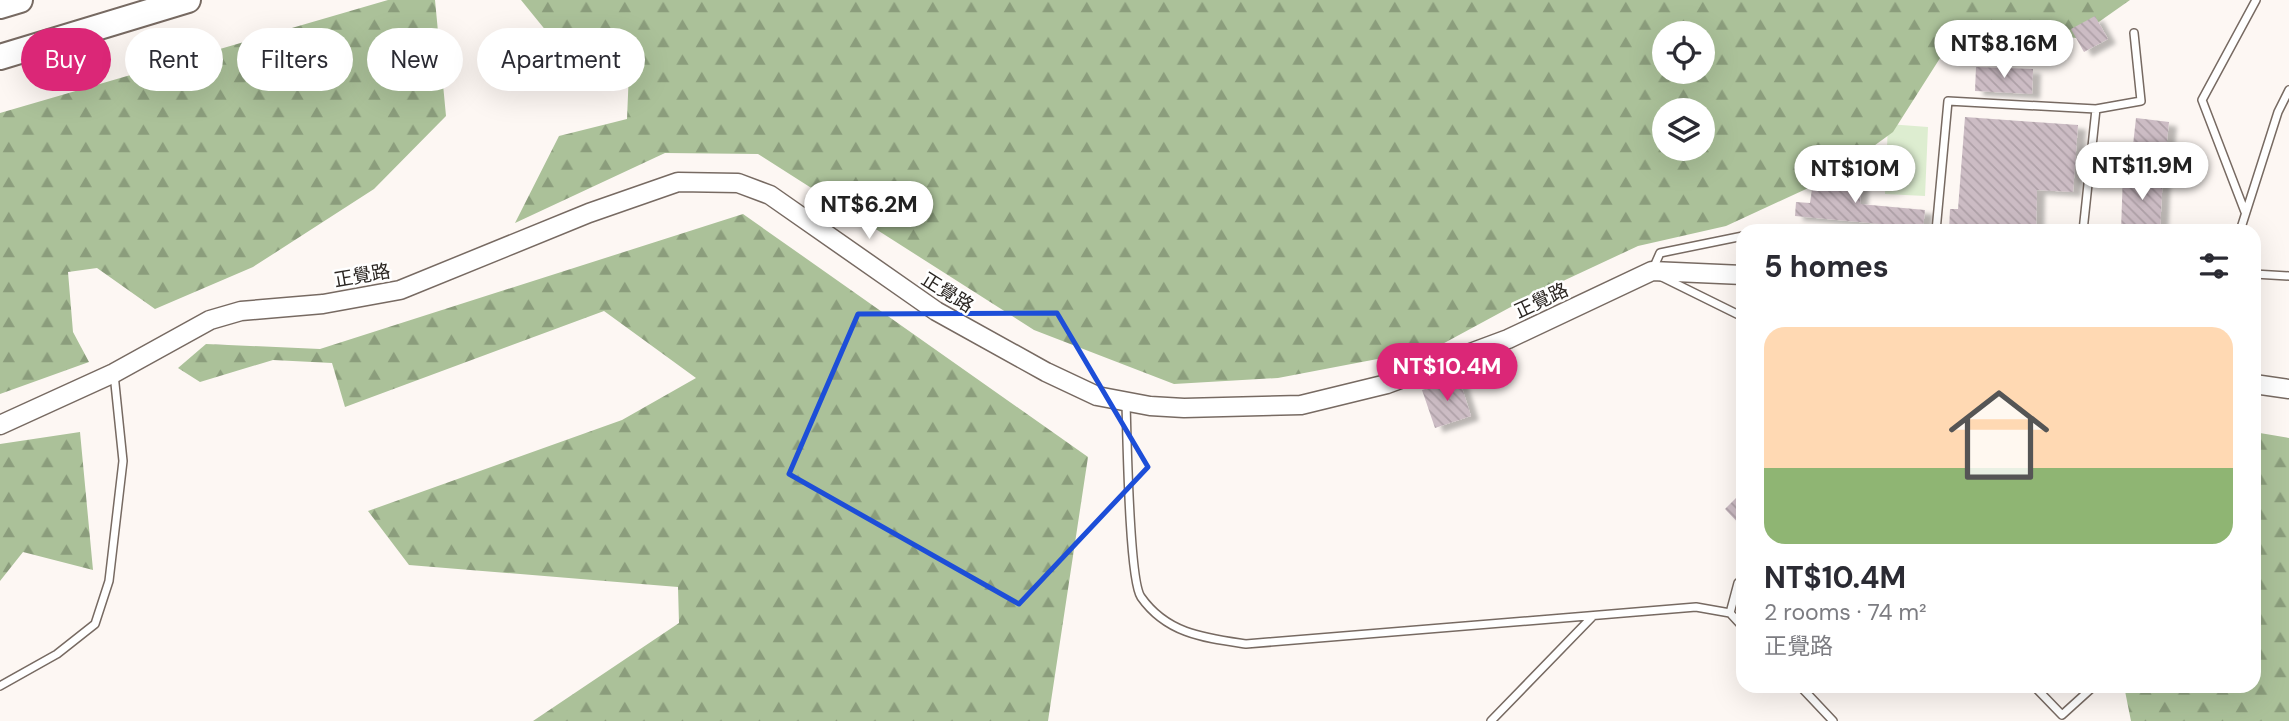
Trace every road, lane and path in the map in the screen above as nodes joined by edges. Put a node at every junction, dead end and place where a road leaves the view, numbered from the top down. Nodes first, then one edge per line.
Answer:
1 (20, 0) edge
2 (188, 0) edge
3 (2256, 0) edge
4 (0, 6) edge
5 (2134, 33) dead end
6 (0, 57) edge
7 (2289, 90) edge
8 (2096, 109) junction
9 (2245, 212) junction
10 (1937, 224) edge
11 (2084, 224) edge
12 (2242, 224) edge
13 (1736, 237) edge
14 (1652, 271) junction
15 (2261, 274) edge
16 (1736, 275) edge
17 (2289, 276) edge
18 (1736, 313) edge
19 (114, 373) junction
20 (2261, 385) edge
21 (2289, 389) edge
22 (1126, 402) junction
23 (0, 425) edge
24 (1736, 590) edge
25 (1730, 613) junction
26 (1594, 615) junction
27 (1736, 619) edge
28 (0, 686) edge
29 (1807, 693) edge
30 (2041, 693) edge
31 (2087, 693) edge
32 (1491, 721) edge
33 (1833, 721) edge

1 - 4 highway
2 - 6 highway
3 - 9 lane
5 - 8 lane
7 - 9 lane
8 - 10 lane
8 - 11 lane
9 - 12 lane
13 - 14 lane
14 - 16 street, 正覺路
14 - 18 lane
14 - 22 street, 正覺路
15 - 17 lane
19 - 22 street, 正覺路
19 - 23 street, 正覺路
19 - 28 lane
20 - 21 street
22 - 26 lane
24 - 25 lane
25 - 26 lane
25 - 27 lane
26 - 32 lane
29 - 33 lane
30 - 31 lane

